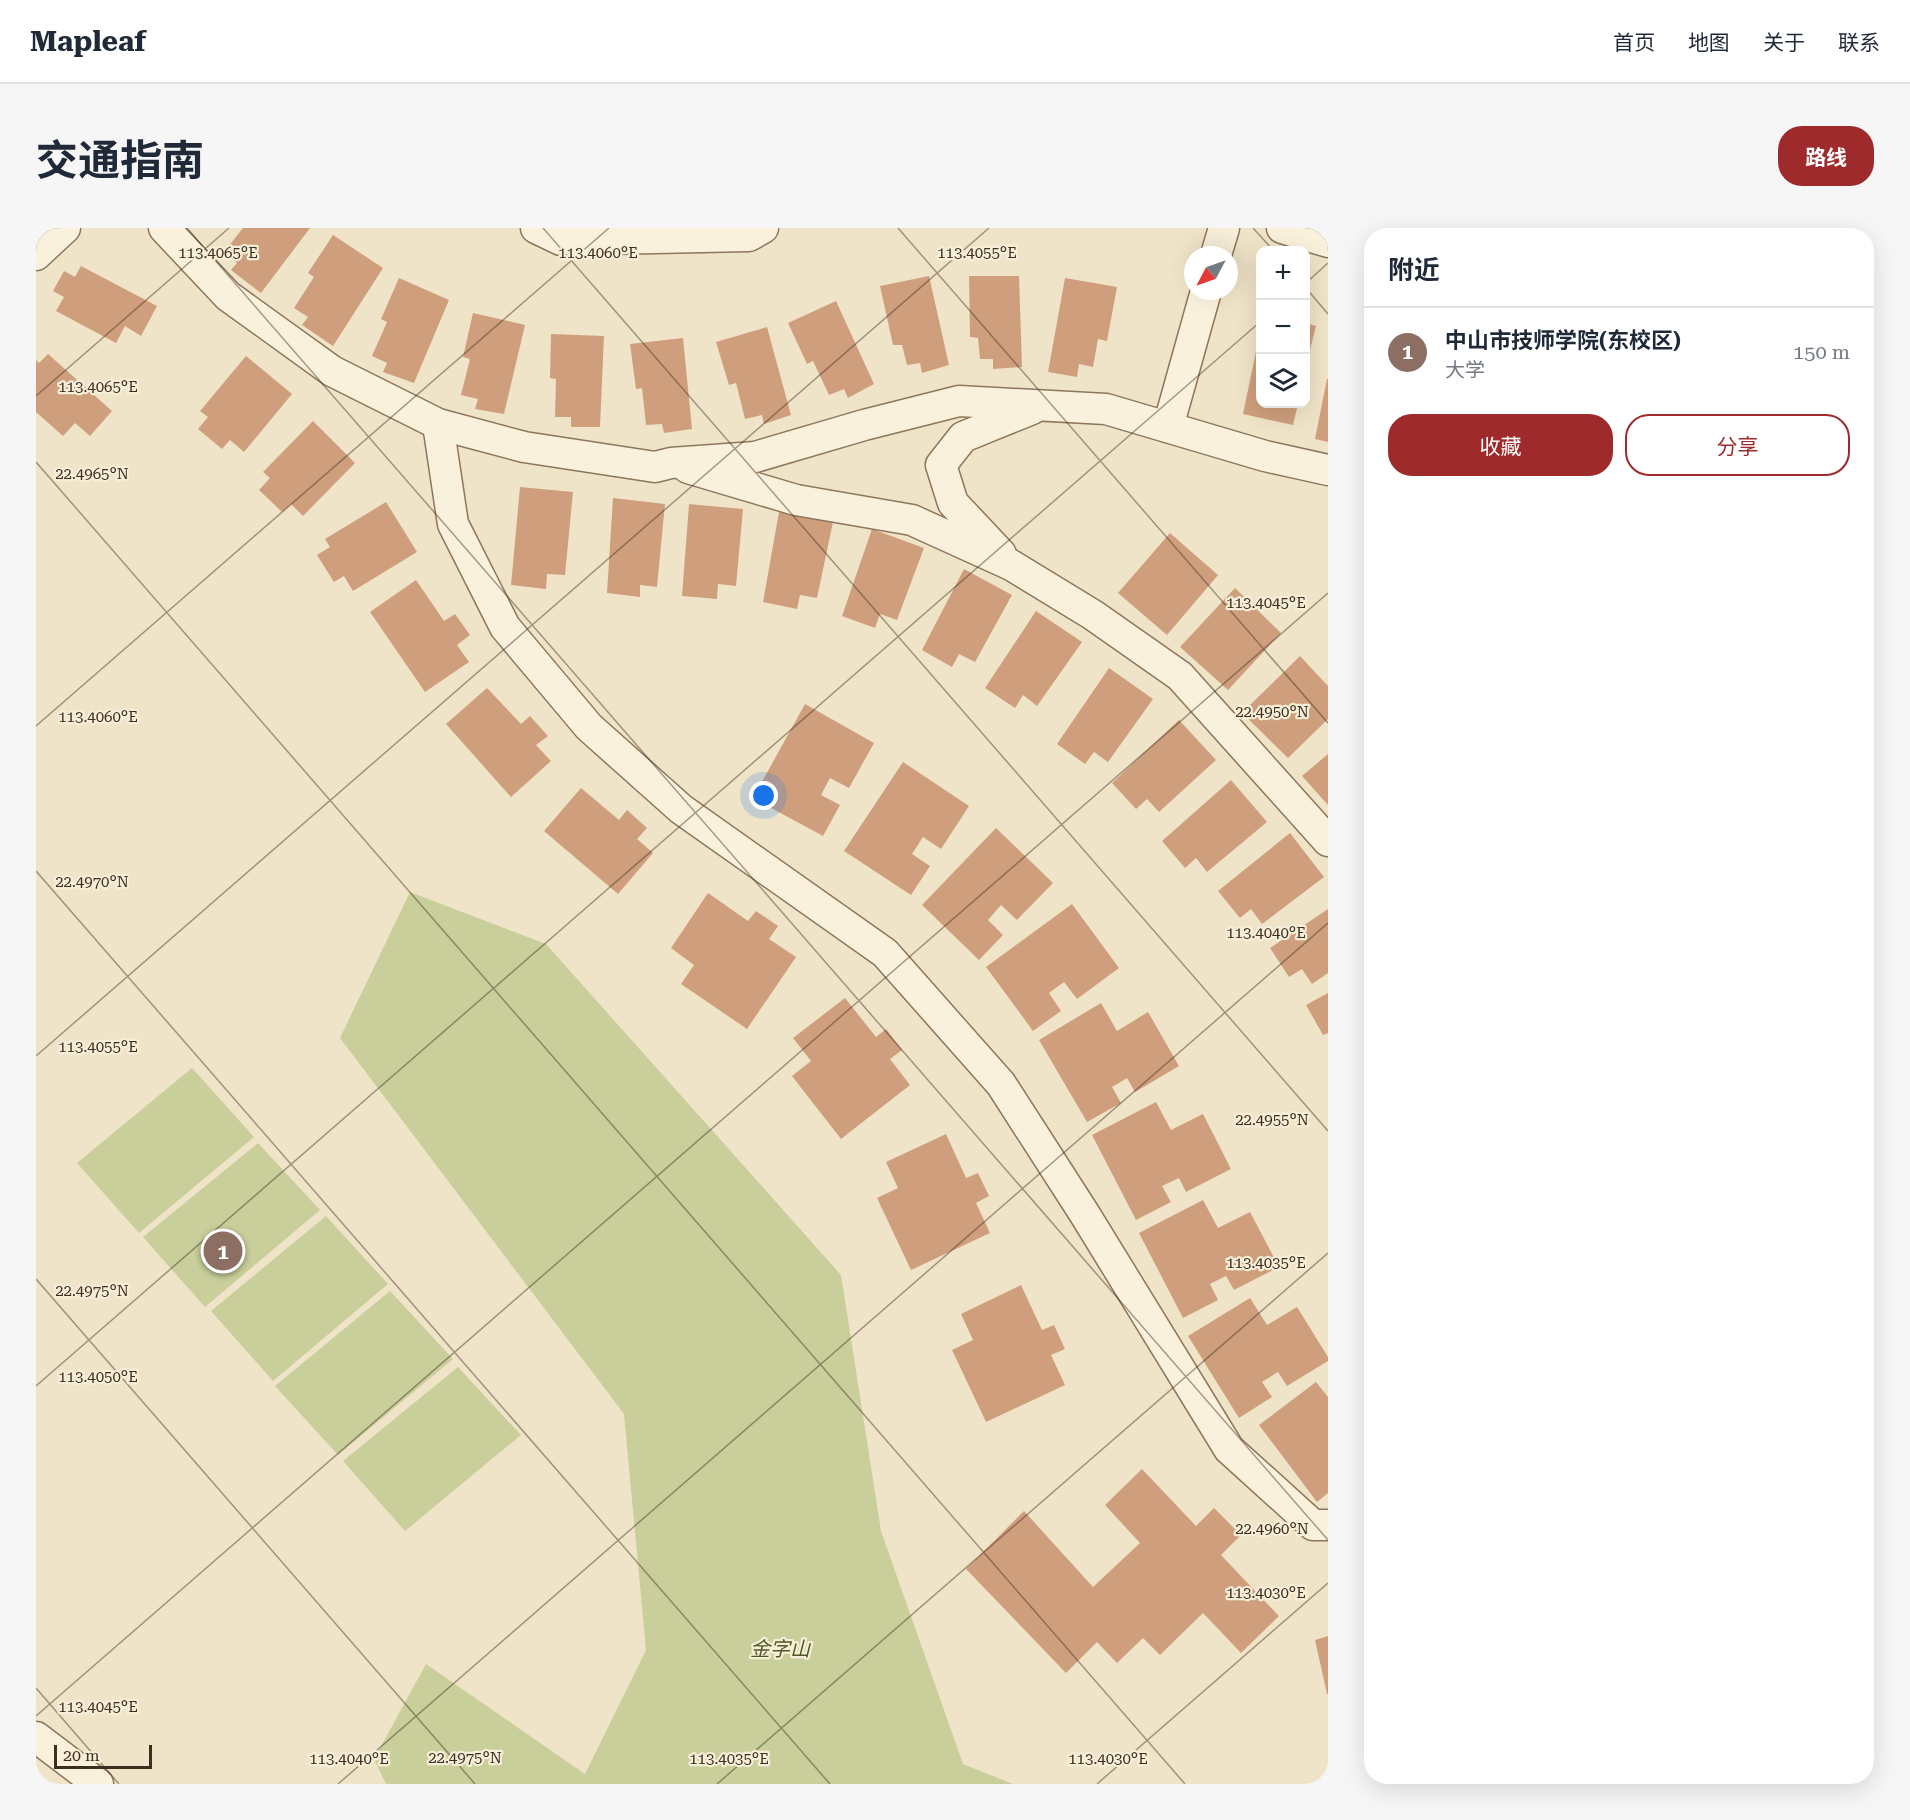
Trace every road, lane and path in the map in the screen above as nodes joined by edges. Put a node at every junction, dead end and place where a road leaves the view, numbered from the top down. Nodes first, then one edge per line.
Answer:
1 (39, 228) edge
2 (65, 228) edge
3 (164, 228) edge
4 (537, 228) edge
5 (763, 228) edge
6 (1224, 228) edge
7 (1282, 228) edge
8 (36, 240) edge
9 (1328, 242) edge
10 (1219, 246) edge
11 (36, 255) edge
12 (1203, 300) edge
13 (1041, 405) junction
14 (438, 424) junction
15 (1168, 427) junction
16 (671, 463) junction
17 (1328, 470) edge
18 (1011, 565) junction
19 (1328, 841) edge
20 (1328, 1525) edge
21 (36, 1737) edge
22 (98, 1784) edge

1 - 8 street
2 - 11 street
3 - 14 street
4 - 5 street
6 - 10 street
7 - 9 street
12 - 15 street
13 - 15 street
13 - 16 street
13 - 18 street
14 - 16 street
14 - 20 street
15 - 17 street
16 - 18 street
18 - 19 street
21 - 22 street

